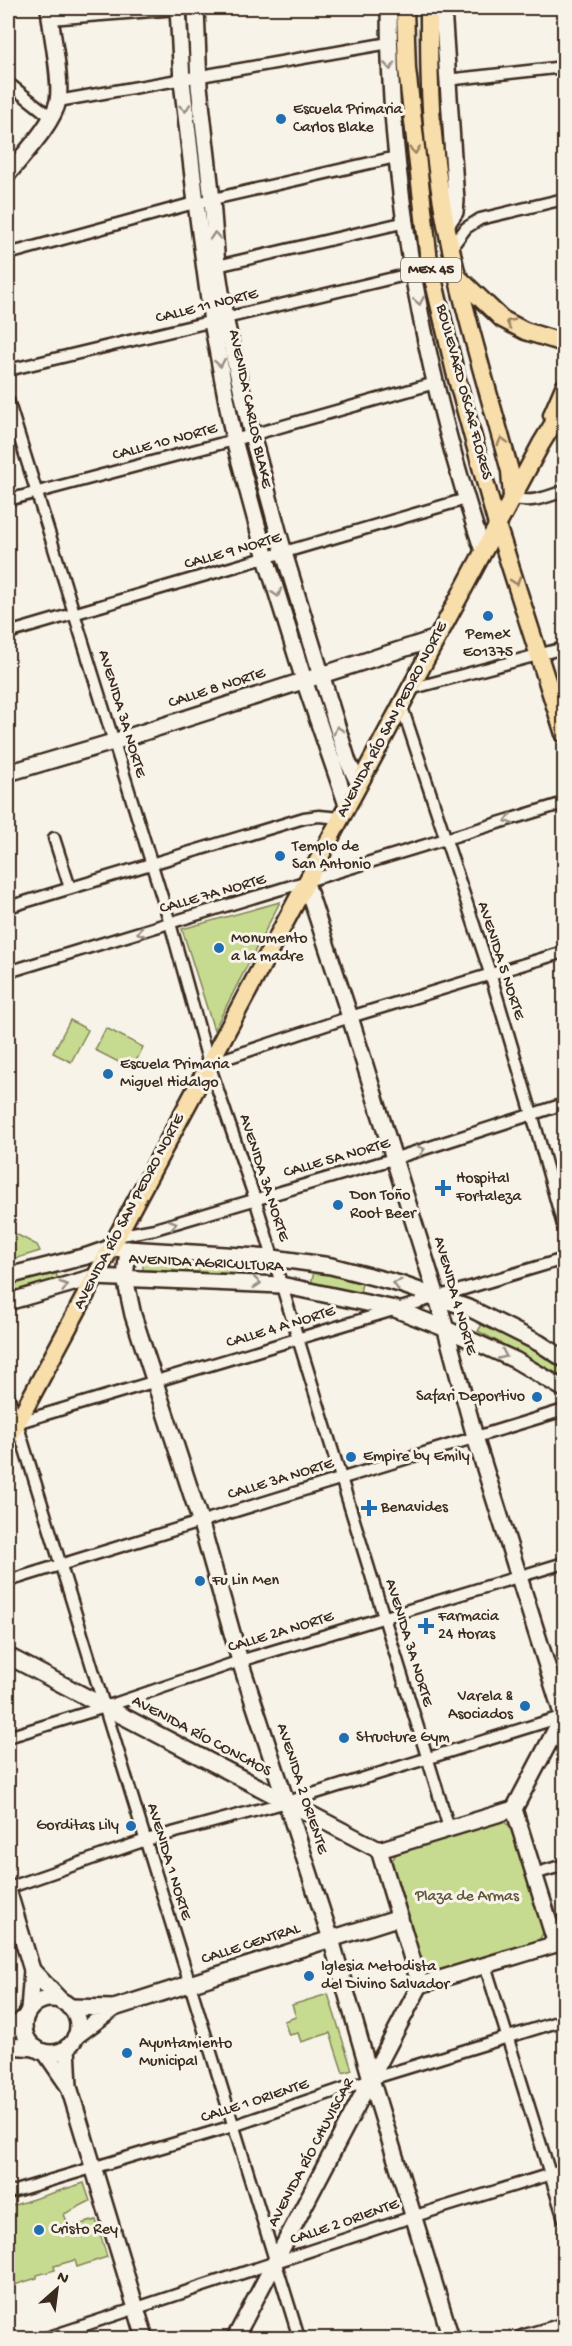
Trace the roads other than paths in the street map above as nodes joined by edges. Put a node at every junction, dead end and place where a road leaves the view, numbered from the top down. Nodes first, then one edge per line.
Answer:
1 (178, 8) edge
2 (196, 8) edge
3 (389, 8) edge
4 (405, 8) edge
5 (429, 8) edge
6 (443, 8) edge
7 (50, 14) edge
8 (389, 43) junction
9 (564, 67) edge
10 (199, 78) junction
11 (446, 80) junction
12 (182, 81) junction
13 (8, 83) edge
14 (58, 101) junction
15 (51, 117) junction
16 (396, 157) junction
17 (8, 174) edge
18 (564, 199) edge
19 (212, 200) junction
20 (196, 203) junction
21 (406, 222) junction
22 (446, 225) junction
23 (451, 248) junction
24 (8, 254) edge
25 (217, 266) junction
26 (414, 273) junction
27 (458, 276) junction
28 (218, 320) junction
29 (564, 343) edge
30 (8, 370) edge
31 (435, 383) junction
32 (564, 387) edge
33 (8, 400) edge
34 (564, 406) edge
35 (252, 435) junction
36 (234, 440) junction
37 (541, 444) junction
38 (564, 491) edge
39 (36, 493) junction
40 (512, 498) junction
41 (466, 499) junction
42 (8, 500) edge
43 (497, 525) junction
44 (483, 551) junction
45 (284, 553) junction
46 (266, 558) junction
47 (74, 615) junction
48 (8, 633) edge
49 (437, 638) junction
50 (564, 648) edge
51 (540, 656) junction
52 (321, 675) junction
53 (304, 680) junction
54 (410, 689) junction
55 (401, 704) junction
56 (564, 734) edge
57 (113, 741) junction
58 (8, 773) edge
59 (358, 784) junction
60 (564, 803) edge
61 (344, 811) junction
62 (54, 838) dead end
63 (444, 840) junction
64 (152, 866) junction
65 (306, 883) junction
66 (70, 888) junction
67 (8, 907) edge
68 (170, 923) junction
69 (564, 952) edge
70 (8, 972) edge
71 (489, 973) junction
72 (350, 1017) junction
73 (209, 1064) junction
74 (564, 1104) edge
75 (532, 1114) junction
76 (393, 1159) junction
77 (255, 1199) junction
78 (564, 1229) edge
79 (113, 1242) junction
80 (128, 1250) junction
81 (273, 1258) junction
82 (564, 1259) edge
83 (8, 1276) edge
84 (94, 1277) junction
85 (125, 1278) junction
86 (281, 1285) junction
87 (437, 1297) junction
88 (8, 1302) edge
89 (395, 1308) junction
90 (444, 1328) junction
91 (298, 1338) junction
92 (564, 1359) edge
93 (155, 1382) junction
94 (564, 1389) edge
95 (8, 1394) edge
96 (564, 1410) edge
97 (12, 1425) edge
98 (475, 1437) junction
99 (8, 1440) edge
100 (341, 1477) junction
101 (200, 1520) junction
102 (564, 1563) edge
103 (61, 1564) junction
104 (519, 1577) junction
105 (8, 1581) edge
106 (384, 1617) junction
107 (8, 1656) edge
108 (240, 1661) junction
109 (105, 1707) junction
110 (564, 1717) edge
111 (8, 1737) edge
112 (428, 1758) junction
113 (286, 1803) junction
114 (514, 1809) junction
115 (449, 1828) junction
116 (146, 1840) junction
117 (379, 1850) junction
118 (564, 1865) edge
119 (534, 1874) junction
120 (8, 1889) edge
121 (399, 1917) junction
122 (331, 1939) junction
123 (560, 1946) edge
124 (485, 1965) junction
125 (32, 1970) junction
126 (190, 1984) junction
127 (420, 1985) junction
128 (66, 2004) junction
129 (114, 2008) junction
130 (27, 2013) junction
131 (564, 2020) edge
132 (8, 2032) edge
133 (508, 2038) junction
134 (71, 2042) junction
135 (8, 2046) edge
136 (40, 2050) junction
137 (371, 2079) junction
138 (69, 2087) junction
139 (233, 2126) junction
140 (92, 2167) junction
141 (564, 2170) edge
142 (552, 2174) junction
143 (8, 2193) edge
144 (415, 2216) junction
145 (564, 2219) edge
146 (275, 2262) junction
147 (136, 2307) junction
148 (564, 2326) edge
149 (46, 2338) edge
150 (145, 2338) edge
151 (235, 2338) edge
152 (298, 2338) edge
153 (451, 2338) edge
154 (523, 2338) edge

1 - 7 street
1 - 12 main road, AVENIDA CARLOS BLAKE
2 - 10 main road, AVENIDA CARLOS BLAKE
3 - 8 main road
4 -> 43 main road, BOULEVARD OSCAR FLORES / MEX 45
5 - 22 main road, BOULEVARD OSCAR FLORES / MEX 45
6 - 11 main road
7 - 14 main road
8 - 10 street
8 -> 16 main road
9 - 11 street
10 - 12 street
10 - 19 main road, AVENIDA CARLOS BLAKE
11 - 22 main road
12 - 14 street
12 -> 20 main road, AVENIDA CARLOS BLAKE
13 - 15 street
14 - 15 main road
15 - 17 main road
16 - 19 street
16 - 21 main road
18 - 23 street
19 - 20 street
25 -> 19 main road, AVENIDA CARLOS BLAKE
20 - 24 street
20 - 28 main road, AVENIDA CARLOS BLAKE
21 - 25 street
21 - 26 main road
22 - 23 main road, BOULEVARD OSCAR FLORES / MEX 45
23 - 27 main road, BOULEVARD OSCAR FLORES / MEX 45
25 - 28 main road, AVENIDA CARLOS BLAKE
26 - 28 street, CALLE 11 NORTE
26 -> 31 main road
29 -> 27 main road, MEX 45
40 -> 27 main road, BOULEVARD OSCAR FLORES / MEX 45
28 - 30 street, CALLE 11 NORTE
28 - 35 main road, AVENIDA CARLOS BLAKE
28 -> 36 main road, AVENIDA CARLOS BLAKE
31 - 35 street, CALLE 10 NORTE
31 - 41 main road
32 - 37 main road, AVENIDA RÍO SAN PEDRO NORTE
33 - 39 street, AVENIDA 3A NORTE
34 - 37 main road, AVENIDA RÍO SAN PEDRO NORTE
35 - 36 street, CALLE 10 NORTE
35 - 45 main road, AVENIDA CARLOS BLAKE
36 - 39 street, CALLE 10 NORTE
36 - 46 main road, AVENIDA CARLOS BLAKE
37 - 40 main road, AVENIDA RÍO SAN PEDRO NORTE
38 - 40 street
39 - 42 street, CALLE 10 NORTE
39 - 47 street, AVENIDA 3A NORTE
40 - 43 main road, AVENIDA RÍO SAN PEDRO NORTE
41 - 44 main road
41 - 45 street, CALLE 9 NORTE
43 - 44 main road, AVENIDA RÍO SAN PEDRO NORTE
43 -> 51 main road, MEX 45
44 - 49 main road, AVENIDA RÍO SAN PEDRO NORTE
45 - 46 street, CALLE 9 NORTE
45 - 52 main road, AVENIDA CARLOS BLAKE
46 - 47 street, CALLE 9 NORTE
46 -> 53 main road, AVENIDA CARLOS BLAKE
47 - 48 street, CALLE 9 NORTE
47 - 57 street, AVENIDA 3A NORTE
49 - 52 main road, CALLE 8 NORTE
49 - 54 main road, AVENIDA RÍO SAN PEDRO NORTE
50 - 51 street
51 - 54 street
51 - 56 main road, MEX 45
52 - 53 main road, CALLE 8 NORTE
59 -> 52 main road, AVENIDA CARLOS BLAKE
53 - 57 main road, CALLE 8 NORTE
53 - 61 main road, AVENIDA CARLOS BLAKE
54 - 55 main road, AVENIDA RÍO SAN PEDRO NORTE
55 - 59 main road, AVENIDA RÍO SAN PEDRO NORTE
55 - 63 street, AVENIDA 5 NORTE
57 - 58 main road, CALLE 8 NORTE
57 - 64 street, AVENIDA 3A NORTE
59 - 61 main road, AVENIDA RÍO SAN PEDRO NORTE
60 -> 63 street, CALLE 7A NORTE
61 - 64 street
61 - 65 main road, AVENIDA RÍO SAN PEDRO NORTE
62 - 66 street
63 - 65 street, CALLE 7A NORTE
63 - 71 street, AVENIDA 5 NORTE
64 - 66 street
64 - 68 street, AVENIDA 3A NORTE
65 - 68 street, CALLE 7A NORTE
65 - 72 main road, AVENIDA 4 NORTE
65 - 73 main road, AVENIDA RÍO SAN PEDRO NORTE
66 - 67 street
68 -> 70 street, CALLE 7A NORTE
68 - 73 street, AVENIDA 3A NORTE
69 - 71 street
71 - 72 street
71 - 75 street, AVENIDA 5 NORTE
72 - 73 street
72 - 76 main road, AVENIDA 4 NORTE
73 - 77 street, AVENIDA 3A NORTE
73 - 79 main road, AVENIDA RÍO SAN PEDRO NORTE
74 - 75 street, CALLE 5A NORTE
76 -> 75 street, CALLE 5A NORTE
75 - 78 street, AVENIDA 5 NORTE
76 - 77 street, CALLE 5A NORTE
76 - 87 main road, AVENIDA 4 NORTE
79 -> 77 street, CALLE 5A NORTE
77 - 81 street, AVENIDA 3A NORTE
79 - 80 main road, AVENIDA AGRICULTURA
79 - 83 main road, AVENIDA AGRICULTURA
79 - 84 main road, AVENIDA RÍO SAN PEDRO NORTE
80 - 81 main road, AVENIDA AGRICULTURA
80 - 85 main road, AVENIDA 2 ORIENTE
81 - 86 street, AVENIDA 3A NORTE
87 -> 81 main road, AVENIDA AGRICULTURA
82 - 87 street, CALLE 4 A NORTE
84 - 85 main road, AVENIDA AGRICULTURA
88 -> 84 main road, AVENIDA AGRICULTURA
84 - 97 main road, AVENIDA RÍO SAN PEDRO NORTE
85 -> 86 main road, AVENIDA AGRICULTURA
85 - 93 main road, AVENIDA 2 ORIENTE
86 - 89 main road, AVENIDA AGRICULTURA
86 - 91 street, AVENIDA 3A NORTE
87 - 89 street, CALLE 4 A NORTE
87 - 90 main road, AVENIDA 4 NORTE
87 - 92 main road, AVENIDA AGRICULTURA
89 - 90 main road, AVENIDA AGRICULTURA
89 - 91 street, CALLE 4 A NORTE
90 -> 94 main road, AVENIDA AGRICULTURA
90 - 98 main road, AVENIDA 4 NORTE
91 - 93 street, CALLE 4 A NORTE
91 - 100 street, AVENIDA 3A NORTE
93 - 97 street, CALLE 4 A NORTE
93 - 101 main road, AVENIDA 2 ORIENTE
95 - 97 street, AVENIDA 1 NORTE
96 - 98 street, CALLE 3A NORTE
97 - 99 main road, AVENIDA RÍO SAN PEDRO NORTE
97 - 103 street, AVENIDA 1 NORTE
98 - 100 street, CALLE 3A NORTE
98 - 104 main road, AVENIDA 4 NORTE
100 - 101 street, CALLE 3A NORTE
100 - 106 street, AVENIDA 3A NORTE
101 - 103 street, CALLE 3A NORTE
101 - 108 main road, AVENIDA 2 ORIENTE
102 - 104 street, CALLE 2A NORTE
103 - 105 street, CALLE 3A NORTE
103 - 109 street, AVENIDA 1 NORTE
104 - 106 street, CALLE 2A NORTE
104 - 110 main road, AVENIDA 4 NORTE
106 - 108 street, CALLE 2A NORTE
106 - 112 street, AVENIDA 3A NORTE
107 - 109 main road, AVENIDA RÍO CONCHOS
108 - 109 street, CALLE 2A NORTE
108 - 113 main road, AVENIDA 2 ORIENTE
109 - 111 street, CALLE 2A NORTE
109 - 113 main road, AVENIDA RÍO CONCHOS
109 - 116 street, AVENIDA 1 NORTE
110 - 112 street
110 - 114 main road
112 - 113 street
112 - 115 street, AVENIDA 3A NORTE
113 - 116 street
113 - 117 main road, AVENIDA RÍO CONCHOS
113 - 122 main road, AVENIDA 2 ORIENTE
114 - 115 main road
114 - 119 main road
115 - 117 main road
116 - 120 street
116 - 126 street, AVENIDA 1 NORTE
117 - 121 main road
118 - 119 street
119 - 123 main road
120 - 125 main road
121 - 122 main road, CALLE CENTRAL
121 - 127 main road
122 - 126 main road, CALLE CENTRAL
122 - 137 main road, AVENIDA 2 ORIENTE
123 - 124 main road
124 - 127 main road
124 - 133 street
125 - 128 main road
125 - 130 main road
126 - 129 main road, CALLE CENTRAL
126 - 139 street, AVENIDA 1 NORTE
127 - 137 main road, AVENIDA RÍO CHUVISCAR
128 - 129 main road
128 - 130 main road
128 - 134 main road
129 - 134 main road
130 - 132 main road
130 - 136 main road
131 - 133 street, CALLE 1 ORIENTE
133 - 137 street, CALLE 1 ORIENTE
133 - 142 street
134 - 136 main road
134 - 138 main road
135 - 136 main road
136 - 138 main road
137 - 139 street, CALLE 1 ORIENTE
137 - 144 main road, AVENIDA 2 ORIENTE
137 - 146 main road, AVENIDA RÍO CHUVISCAR
138 - 140 main road
139 - 140 street, CALLE 1 ORIENTE
139 - 146 street, AVENIDA 1 NORTE
140 - 143 street, CALLE 1 ORIENTE
140 - 147 main road
141 - 142 street, CALLE 2 ORIENTE
142 - 144 street, CALLE 2 ORIENTE
142 - 145 street
144 - 146 street, CALLE 2 ORIENTE
144 - 153 main road, AVENIDA 2 ORIENTE
146 - 147 street, CALLE 2 ORIENTE
146 - 151 main road, AVENIDA RÍO CHUVISCAR
146 - 152 street, AVENIDA 1 NORTE
147 - 149 street, CALLE 2 ORIENTE
147 - 150 main road
148 - 154 main road

